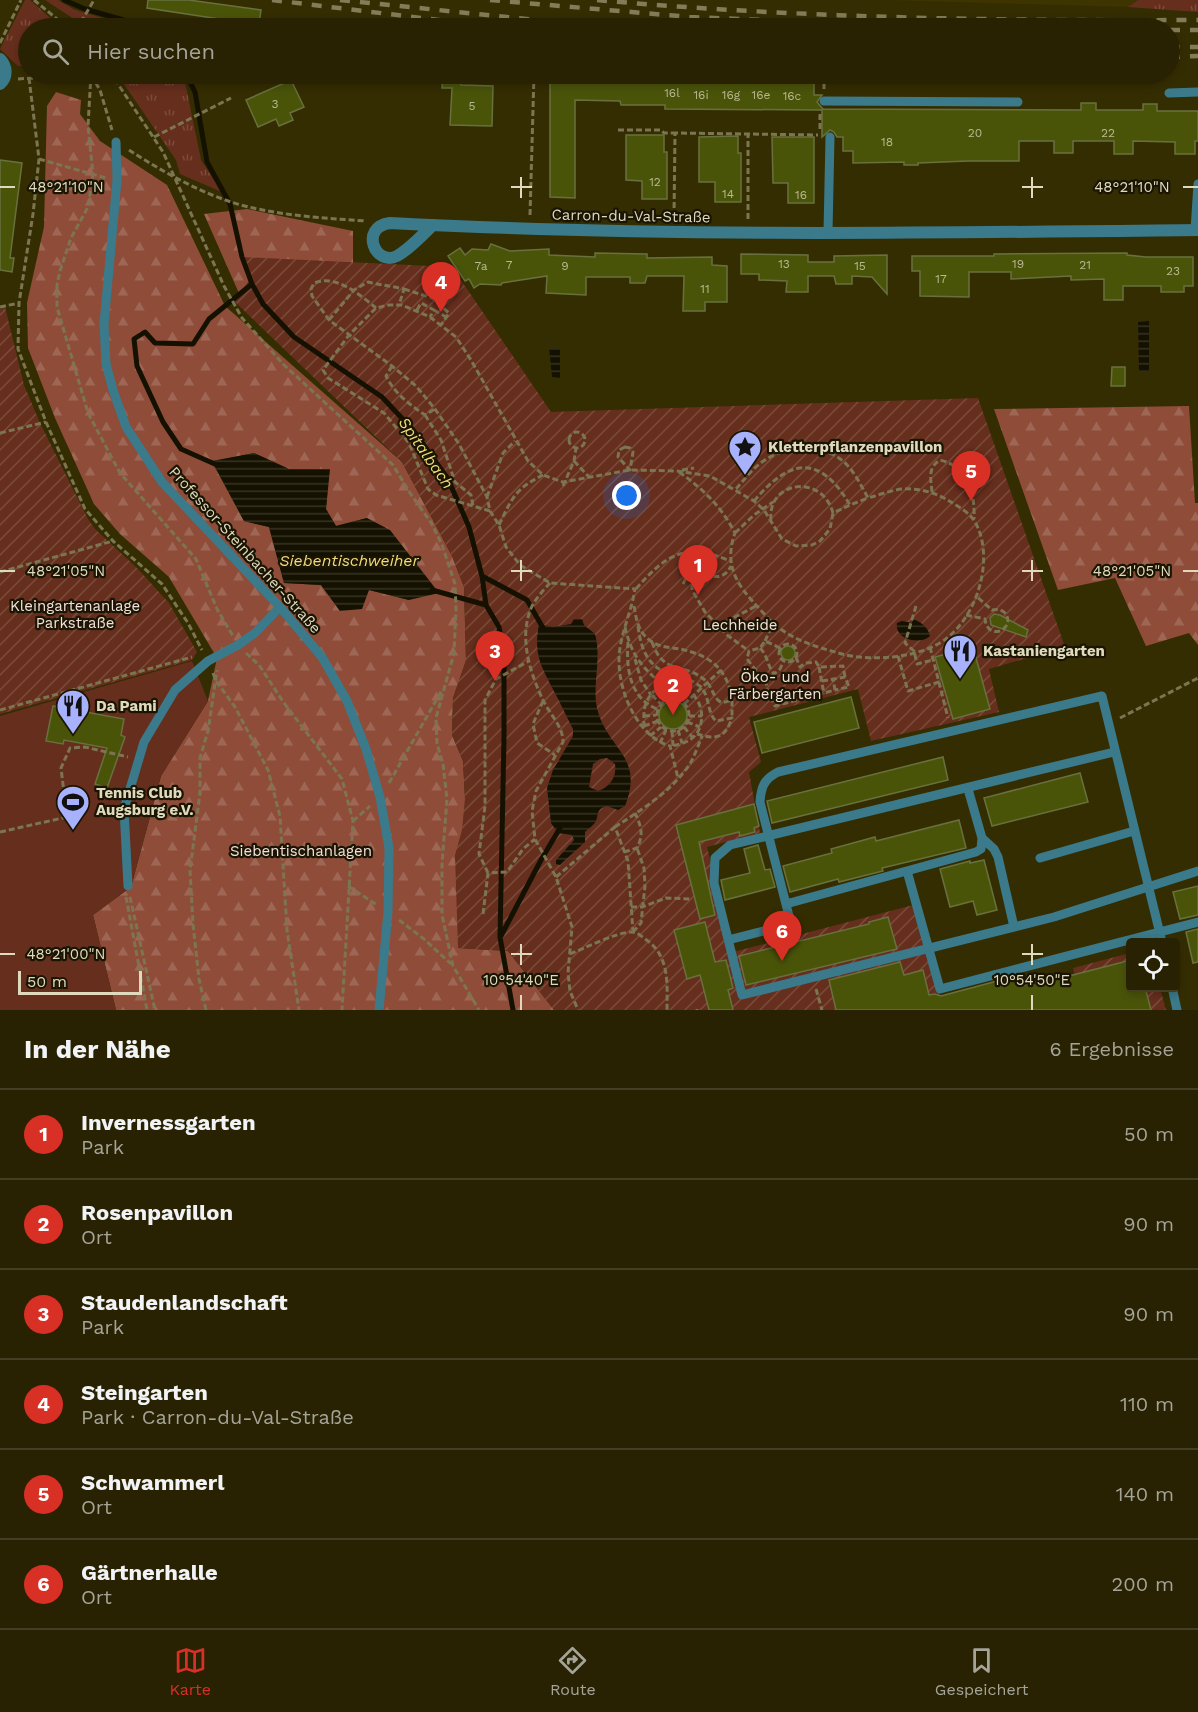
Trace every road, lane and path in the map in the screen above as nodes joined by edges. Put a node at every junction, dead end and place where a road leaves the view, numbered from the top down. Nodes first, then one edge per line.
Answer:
1 (21, 0) edge
2 (34, 0) edge
3 (94, 0) edge
4 (56, 18) edge
5 (83, 18) edge
6 (0, 43) edge
7 (0, 59) edge
8 (18, 80) edge
9 (2, 82) edge
10 (30, 84) edge
11 (96, 84) edge
12 (118, 84) edge
13 (534, 84) edge
14 (825, 84) edge
15 (1198, 92) edge
16 (1169, 93) dead end
17 (231, 98) dead end
18 (827, 101) junction
19 (1018, 102) dead end
20 (831, 111) dead end
21 (618, 130) dead end
22 (675, 133) junction
23 (748, 134) junction
24 (819, 135) dead end
25 (154, 137) junction
26 (830, 137) dead end
27 (116, 142) junction
28 (39, 159) junction
29 (176, 178) junction
30 (117, 180) junction
31 (1198, 184) edge
32 (390, 223) junction
33 (433, 225) junction
34 (529, 229) junction
35 (1197, 230) edge
36 (674, 232) junction
37 (747, 232) junction
38 (828, 232) junction
39 (404, 289) junction
40 (354, 290) junction
41 (19, 303) junction
42 (399, 305) junction
43 (0, 307) edge
44 (376, 309) junction
45 (417, 310) junction
46 (434, 310) junction
47 (430, 317) junction
48 (446, 317) junction
49 (329, 320) junction
50 (441, 325) junction
51 (350, 335) junction
52 (392, 366) junction
53 (435, 409) junction
54 (425, 415) junction
55 (46, 422) junction
56 (0, 434) edge
57 (515, 441) junction
58 (576, 448) junction
59 (574, 461) junction
60 (694, 468) dead end
61 (630, 470) junction
62 (677, 471) junction
63 (543, 475) junction
64 (589, 477) junction
65 (563, 484) junction
66 (735, 489) junction
67 (932, 492) junction
68 (487, 496) junction
69 (868, 498) junction
70 (754, 501) junction
71 (775, 501) junction
72 (850, 505) junction
73 (474, 506) junction
74 (764, 510) junction
75 (490, 511) junction
76 (833, 513) junction
77 (974, 521) junction
78 (772, 524) junction
79 (499, 525) junction
80 (735, 533) junction
81 (113, 541) junction
82 (731, 563) junction
83 (0, 572) edge
84 (692, 575) junction
85 (550, 583) junction
86 (683, 584) dead end
87 (635, 589) junction
88 (976, 596) junction
89 (633, 604) junction
90 (757, 606) junction
91 (916, 606) dead end
92 (280, 607) junction
93 (966, 615) junction
94 (774, 623) junction
95 (625, 625) junction
96 (638, 626) junction
97 (718, 626) junction
98 (796, 639) junction
99 (765, 641) junction
100 (628, 642) junction
101 (652, 642) junction
102 (238, 645) junction
103 (792, 645) junction
104 (930, 647) junction
105 (760, 648) junction
106 (780, 648) junction
107 (749, 651) junction
108 (914, 651) junction
109 (219, 655) junction
110 (194, 656) dead end
111 (635, 656) junction
112 (898, 656) junction
113 (796, 657) junction
114 (208, 660) junction
115 (528, 660) junction
116 (784, 660) junction
117 (933, 660) junction
118 (819, 667) junction
119 (721, 670) junction
120 (774, 674) junction
121 (845, 677) junction
122 (1198, 678) edge
123 (833, 679) junction
124 (216, 681) junction
125 (822, 681) junction
126 (708, 682) junction
127 (939, 682) junction
128 (766, 683) junction
129 (445, 685) junction
130 (673, 685) junction
131 (663, 687) junction
132 (701, 688) junction
133 (835, 690) junction
134 (824, 694) junction
135 (651, 695) junction
136 (694, 695) junction
137 (673, 699) junction
138 (543, 700) junction
139 (667, 700) junction
140 (732, 700) junction
141 (645, 704) junction
142 (661, 704) junction
143 (684, 704) junction
144 (658, 709) junction
145 (0, 710) edge
146 (644, 716) junction
147 (656, 716) junction
148 (689, 716) junction
149 (702, 716) junction
150 (732, 718) junction
151 (948, 718) dead end
152 (657, 721) junction
153 (687, 722) junction
154 (1108, 724) junction
155 (661, 726) junction
156 (684, 726) junction
157 (644, 727) junction
158 (700, 727) junction
159 (666, 730) junction
160 (678, 730) junction
161 (672, 731) junction
162 (697, 734) junction
163 (650, 736) junction
164 (702, 736) junction
165 (693, 738) junction
166 (660, 743) junction
167 (683, 744) junction
168 (671, 746) junction
169 (1114, 752) junction
170 (555, 755) junction
171 (139, 759) junction
172 (678, 778) junction
173 (968, 789) junction
174 (380, 797) junction
175 (635, 813) junction
176 (353, 821) junction
177 (615, 827) junction
178 (1134, 831) junction
179 (0, 832) edge
180 (769, 835) junction
181 (982, 838) junction
182 (535, 839) junction
183 (637, 848) junction
184 (624, 852) junction
185 (1040, 858) dead end
186 (907, 871) junction
187 (1198, 871) edge
188 (489, 873) junction
189 (556, 877) junction
190 (128, 886) junction
191 (348, 886) junction
192 (1149, 887) junction
193 (693, 898) dead end
194 (786, 904) junction
195 (631, 906) junction
196 (642, 906) junction
197 (388, 912) junction
198 (483, 914) dead end
199 (1198, 922) edge
200 (1014, 927) junction
201 (633, 932) junction
202 (1160, 932) junction
203 (1161, 938) edge
204 (728, 940) junction
205 (928, 948) junction
206 (570, 954) junction
207 (453, 966) junction
208 (816, 988) dead end
209 (1173, 992) edge
210 (147, 1010) edge
211 (155, 1010) edge
212 (206, 1010) edge
213 (299, 1010) edge
214 (342, 1010) edge
215 (379, 1010) edge
216 (479, 1010) edge
217 (578, 1010) edge
218 (667, 1010) edge
219 (822, 1010) edge
220 (1177, 1010) edge

1 - 6 path
2 - 4 path
3 - 5 path
7 - 9 street
8 - 9 path
10 - 28 path
11 - 27 path
12 - 25 path
13 - 34 path
14 - 18 path
15 - 16 lane
17 - 25 path
18 - 19 lane
18 - 20 lane
21 - 22 path
22 - 23 path
22 - 36 path
23 - 24 path
23 - 37 path
25 - 29 path
26 - 38 lane
27 - 29 path
27 - 30 lane, Professor-Steinbacher-Straße
28 - 30 path
28 - 41 path
29 - 32 path
29 - 129 path
30 - 92 lane, Professor-Steinbacher-Straße
31 - 35 lane
32 - 33 street, Carron-du-Val-Straße
32 - 33 street
33 - 34 street, Carron-du-Val-Straße
34 - 36 street, Carron-du-Val-Straße
35 - 38 street, Carron-du-Val-Straße
36 - 37 street, Carron-du-Val-Straße
37 - 38 street, Carron-du-Val-Straße
39 - 40 path
39 - 42 path
39 - 48 path
40 - 44 path
40 - 49 path
40 - 49 path
41 - 43 path
41 - 55 path
42 - 44 path
42 - 45 path
44 - 51 path
45 - 46 path
45 - 47 path
46 - 47 path
46 - 48 path
47 - 50 path
48 - 50 path
49 - 51 path
50 - 57 path
51 - 52 path
51 - 73 path
52 - 53 path
52 - 54 path
53 - 54 path
53 - 68 path
54 - 73 path
55 - 56 path
55 - 81 path
57 - 63 path
57 - 68 path
58 - 58 path
58 - 59 path
59 - 64 path
59 - 65 path
60 - 62 path
61 - 61 path
61 - 62 path
61 - 64 path
62 - 66 path
62 - 80 path
63 - 65 path
63 - 79 path
64 - 65 path
66 - 69 path
66 - 70 path
67 - 69 path
67 - 77 path
67 - 77 path
68 - 75 path
69 - 72 path
70 - 72 path
70 - 74 path
71 - 74 path
71 - 76 path
71 - 78 path
72 - 76 path
73 - 75 path
74 - 78 path
74 - 80 path
75 - 79 path
76 - 78 path
77 - 88 path
79 - 85 path
80 - 82 path
81 - 83 path
81 - 114 path
82 - 84 path
82 - 87 path
82 - 90 path
84 - 86 path
84 - 97 path
85 - 87 path
85 - 115 path
87 - 89 path
88 - 93 path
88 - 93 path
89 - 95 path
89 - 96 path
90 - 94 path
90 - 97 path
91 - 108 path
92 - 102 lane
92 - 174 lane, Professor-Steinbacher-Straße
93 - 104 path
94 - 98 path
94 - 99 path
95 - 100 path
95 - 157 path
96 - 101 path
96 - 132 path
97 - 107 path
98 - 103 path
98 - 112 path
99 - 105 path
99 - 106 path
100 - 111 path
100 - 141 path
101 - 119 path
101 - 126 path
102 - 109 lane
102 - 176 path
103 - 106 path
103 - 113 path
104 - 108 path
104 - 117 path
105 - 107 path
105 - 120 path
106 - 116 path
107 - 128 path
108 - 112 path
108 - 117 path
109 - 114 lane
109 - 124 path
110 - 145 path
111 - 131 path
111 - 135 path
112 - 127 path
113 - 116 path
113 - 118 path
114 - 124 path
114 - 171 lane
115 - 138 path
115 - 188 path
116 - 120 path
117 - 127 path
118 - 121 path
118 - 125 path
119 - 126 path
119 - 140 path
120 - 128 path
121 - 123 path
121 - 133 path
122 - 154 path
123 - 125 path
123 - 133 path
124 - 212 path
124 - 213 path
125 - 134 path
126 - 132 path
126 - 140 path
127 - 151 path
128 - 134 path
129 - 174 path
129 - 207 path
130 - 131 path
130 - 136 path
130 - 137 path
131 - 135 path
131 - 139 path
132 - 136 path
132 - 150 path
133 - 134 path
135 - 141 path
135 - 142 path
136 - 143 path
136 - 149 path
137 - 139 path
137 - 143 path
138 - 170 path
138 - 170 path
139 - 142 path
140 - 150 path
141 - 144 path
141 - 146 path
142 - 144 path
143 - 148 path
144 - 147 path
146 - 147 path
146 - 157 path
147 - 152 path
148 - 149 path
148 - 153 path
149 - 158 path
150 - 164 path
152 - 155 path
152 - 157 path
153 - 156 path
153 - 158 path
154 - 169 lane
154 - 180 lane
155 - 159 path
155 - 163 path
156 - 160 path
156 - 165 path
157 - 163 path
158 - 162 path
159 - 161 path
159 - 166 path
160 - 161 path
160 - 167 path
161 - 168 path
162 - 164 path
162 - 165 path
163 - 166 path
164 - 172 path
165 - 167 path
166 - 168 path
167 - 168 path
168 - 172 path
169 - 173 lane
169 - 178 lane
170 - 182 path
171 - 179 path
171 - 190 lane
172 - 175 path
173 - 180 lane
173 - 181 lane
174 - 176 path
174 - 197 lane, Professor-Steinbacher-Straße
175 - 177 path
175 - 183 path
176 - 191 path
177 - 184 path
177 - 189 path
178 - 185 lane
178 - 192 lane
180 - 194 lane
180 - 204 lane
181 - 186 lane
181 - 200 lane
182 - 188 path
182 - 189 path
183 - 184 path
183 - 196 path
184 - 195 path
186 - 194 lane
186 - 205 lane
187 - 192 lane
188 - 198 path
189 - 206 path
190 - 210 path
190 - 211 path
191 - 197 path
191 - 214 path
192 - 200 lane
192 - 202 lane
193 - 196 path
194 - 204 lane
195 - 196 path
195 - 201 path
196 - 201 path
197 - 207 path
197 - 215 lane, Professor-Steinbacher-Straße
199 - 202 lane
200 - 205 lane
201 - 206 path
201 - 218 path
202 - 203 lane
202 - 205 lane
204 - 205 lane
206 - 217 path
207 - 216 path
208 - 219 path
209 - 220 lane

